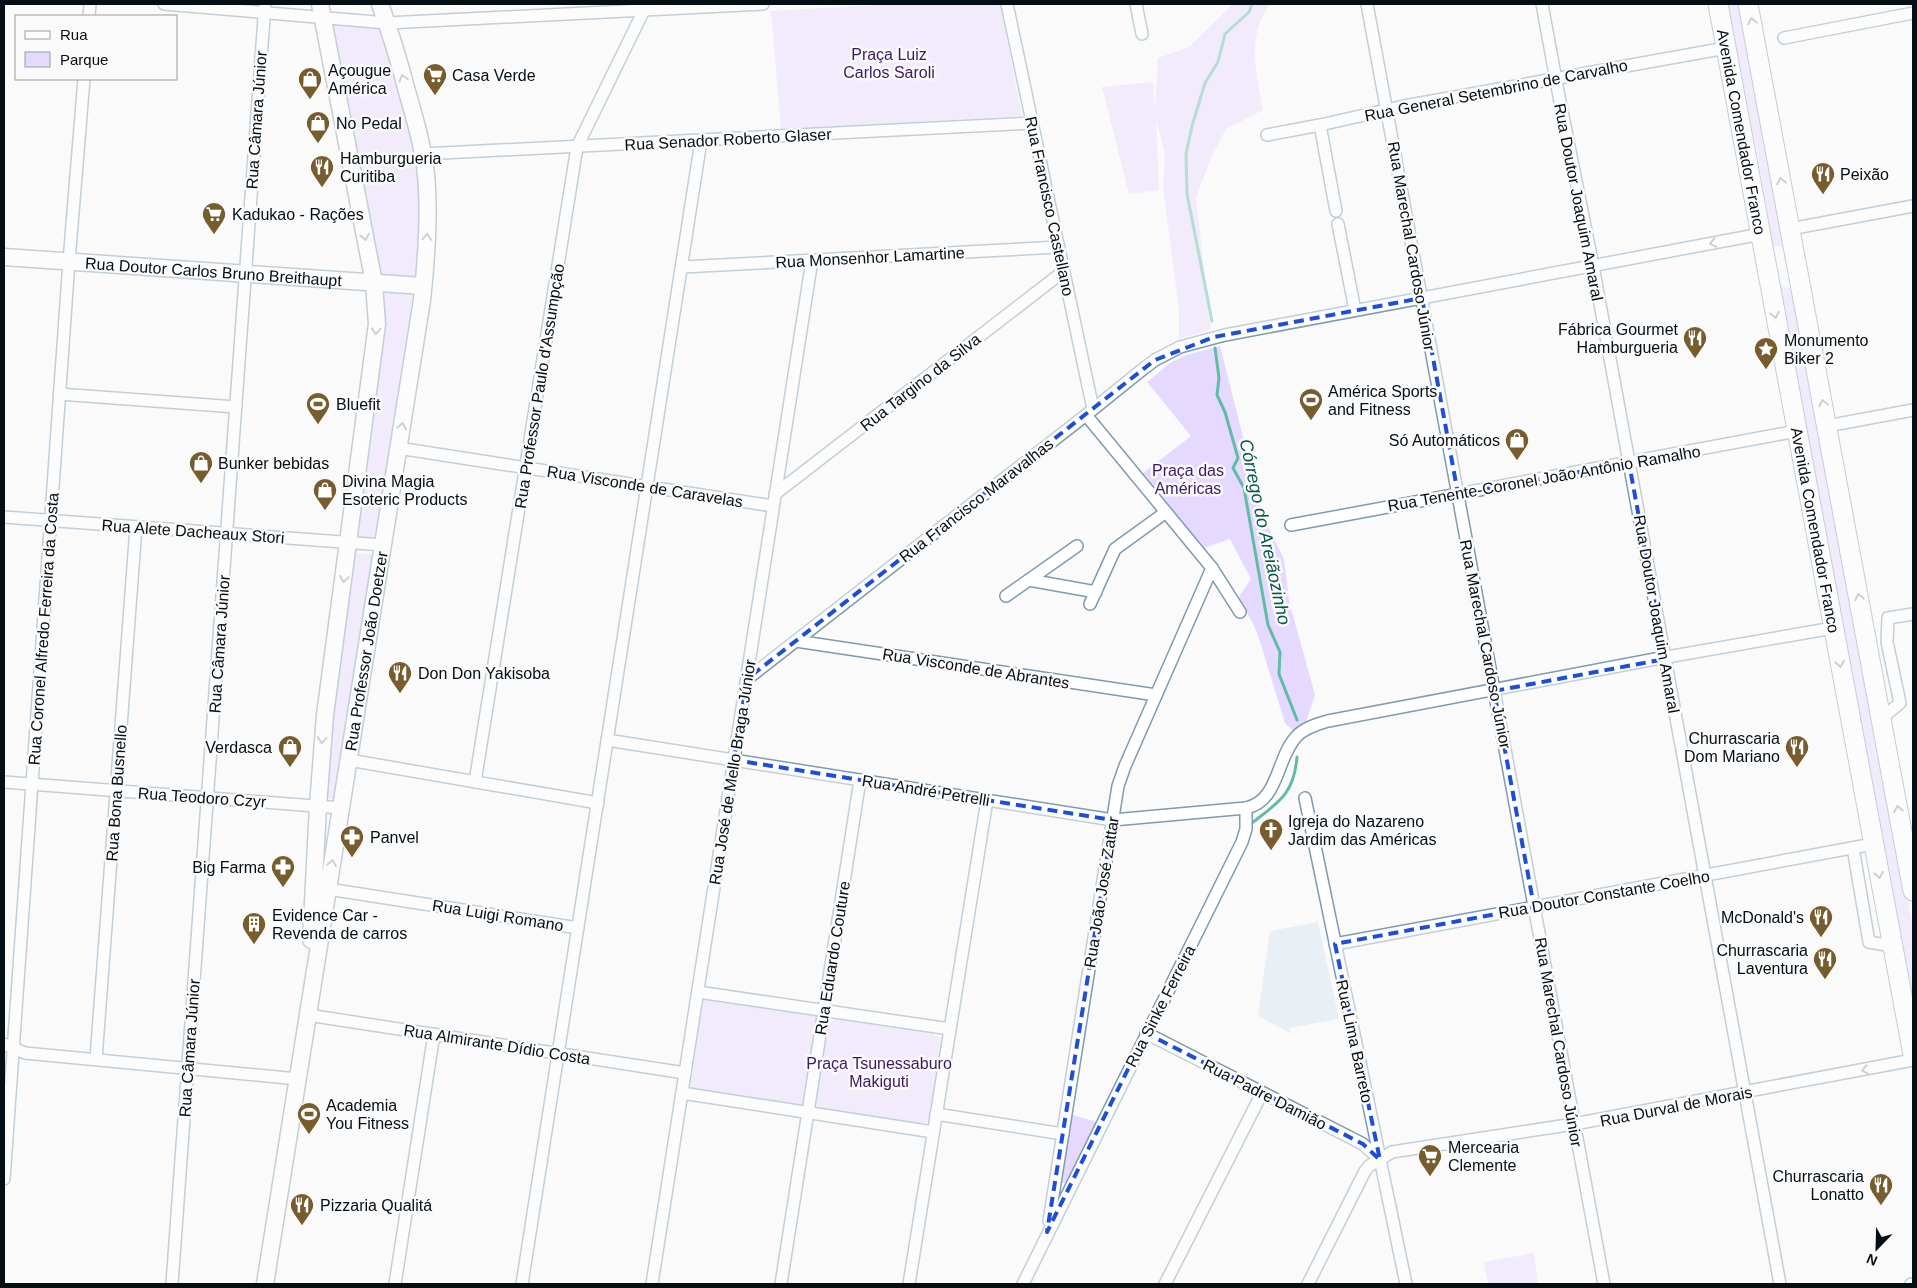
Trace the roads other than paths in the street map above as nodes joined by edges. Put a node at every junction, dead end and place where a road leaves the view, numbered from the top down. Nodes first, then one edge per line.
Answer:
1 (164, 4) edge
2 (380, 4) edge
3 (763, 4) edge
4 (1007, 4) edge
5 (1136, 4) edge
6 (1367, 4) edge
7 (1542, 4) edge
8 (1718, 4) edge
9 (1748, 4) edge
10 (644, 7) edge
11 (265, 8) edge
12 (322, 10) edge
13 (1913, 13) edge
14 (387, 23) junction
15 (1142, 34) dead end
16 (1784, 38) dead end
17 (1726, 48) junction
18 (1555, 78) junction
19 (84, 80) edge
20 (1386, 109) junction
21 (1033, 123) junction
22 (1320, 125) junction
23 (1267, 135) dead end
24 (702, 140) junction
25 (577, 147) junction
26 (423, 154) junction
27 (1913, 206) edge
28 (1336, 211) dead end
29 (1338, 224) dead end
30 (1790, 229) junction
31 (1760, 234) junction
32 (1059, 247) junction
33 (4, 257) edge
34 (812, 260) junction
35 (69, 261) junction
36 (1796, 261) junction
37 (1592, 266) junction
38 (682, 267) junction
39 (1766, 267) junction
40 (1064, 271) junction
41 (246, 274) junction
42 (374, 282) junction
43 (423, 286) junction
44 (1422, 298) junction
45 (1355, 310) junction
46 (59, 394) junction
47 (236, 407) junction
48 (1913, 410) edge
49 (1090, 412) junction
50 (1827, 426) junction
51 (1797, 431) junction
52 (398, 448) junction
53 (1629, 462) junction
54 (526, 468) junction
55 (647, 487) junction
56 (775, 494) junction
57 (1458, 494) junction
58 (773, 506) junction
59 (1166, 512) junction
60 (4, 517) edge
61 (50, 521) junction
62 (1291, 525) dead end
63 (136, 527) junction
64 (227, 534) junction
65 (349, 542) junction
66 (383, 545) junction
67 (1076, 546) dead end
68 (1212, 568) junction
69 (1029, 580) junction
70 (1096, 592) junction
71 (1006, 596) dead end
72 (1090, 604) dead end
73 (1240, 612) dead end
74 (1913, 614) edge
75 (1833, 628) junction
76 (796, 641) junction
77 (1665, 659) junction
78 (747, 679) junction
79 (1494, 691) junction
80 (1156, 695) junction
81 (1881, 719) junction
82 (607, 740) junction
83 (349, 760) junction
84 (734, 760) junction
85 (860, 780) junction
86 (4, 782) edge
87 (475, 782) junction
88 (32, 784) junction
89 (116, 791) junction
90 (207, 798) junction
91 (1305, 798) dead end
92 (987, 800) junction
93 (598, 803) junction
94 (318, 806) junction
95 (341, 808) junction
96 (1246, 808) junction
97 (1112, 820) junction
98 (1908, 838) edge
99 (1873, 844) junction
100 (1853, 848) junction
101 (1705, 875) junction
102 (1912, 883) edge
103 (328, 889) junction
104 (1534, 907) junction
105 (578, 928) junction
106 (1335, 944) junction
107 (1892, 946) junction
108 (698, 992) junction
109 (824, 1010) junction
110 (308, 1014) junction
111 (950, 1029) junction
112 (1146, 1033) junction
113 (434, 1034) junction
114 (8, 1045) edge
115 (559, 1053) junction
116 (1913, 1055) edge
117 (96, 1059) junction
118 (1913, 1060) edge
119 (188, 1068) junction
120 (685, 1073) junction
121 (298, 1079) junction
122 (682, 1093) junction
123 (1262, 1093) junction
124 (1745, 1093) junction
125 (808, 1112) junction
126 (936, 1114) junction
127 (1574, 1124) junction
128 (933, 1132) junction
129 (1062, 1134) junction
130 (1380, 1160) junction
131 (4, 1179) edge
132 (1047, 1232) junction
133 (172, 1284) edge
134 (265, 1284) edge
135 (395, 1284) edge
136 (522, 1284) edge
137 (652, 1284) edge
138 (781, 1284) edge
139 (909, 1284) edge
140 (1022, 1284) edge
141 (1165, 1284) edge
142 (1308, 1284) edge
143 (1406, 1284) edge
144 (1604, 1284) edge
145 (1780, 1284) edge

1 - 11 street
2 - 14 main road, Rua Professor João Doetzer
3 - 10 street
4 - 21 street, Rua Francisco Castellano
5 - 15 street
6 - 20 street, Rua Marechal Cardoso Júnior
7 - 18 street, Rua Doutor Joaquim Amaral
8 - 17 highway, Avenida Comendador Franco
30 -> 9 highway, Avenida Comendador Franco
10 - 14 street
10 - 25 street, Rua Professor Paulo d'Assumpção
11 - 12 street
11 - 41 street, Rua Câmara Júnior
12 - 14 street
12 -> 42 main road, Rua Professor João Doetzer
13 - 16 street
26 -> 14 main road, Rua Professor João Doetzer
17 - 18 street, Rua General Setembrino de Carvalho
17 - 31 highway, Avenida Comendador Franco
18 - 20 street, Rua General Setembrino de Carvalho
18 - 37 street, Rua Doutor Joaquim Amaral
19 - 35 street, Rua Coronel Alfredo Ferreira da Costa
20 - 22 street, Rua General Setembrino de Carvalho
20 - 44 street, Rua Marechal Cardoso Júnior
21 - 24 street, Rua Senador Roberto Glaser
21 - 32 street, Rua Francisco Castellano
22 - 23 street, Rua General Setembrino de Carvalho
22 - 28 street
24 - 25 street, Rua Senador Roberto Glaser
24 - 38 street
25 - 26 street, Rua Senador Roberto Glaser
25 - 54 street, Rua Professor Paulo d'Assumpção
43 -> 26 main road, Rua Professor João Doetzer
27 - 30 street
29 - 45 street
30 - 36 highway, Avenida Comendador Franco
31 -> 37 street, Rua Francisco Maravalhas
31 - 39 highway, Avenida Comendador Franco
32 - 34 street, Rua Monsenhor Lamartine
32 - 40 street, Rua Francisco Castellano
33 - 35 main road, Rua Doutor Carlos Bruno Breithaupt
34 - 38 street, Rua Monsenhor Lamartine
34 - 56 street, Rua José de Mello Braga Júnior
35 - 41 main road, Rua Doutor Carlos Bruno Breithaupt
35 - 46 street, Rua Coronel Alfredo Ferreira da Costa
36 - 39 highway
50 -> 36 highway, Avenida Comendador Franco
37 - 44 street, Rua Francisco Maravalhas
37 - 53 street, Rua Doutor Joaquim Amaral
38 - 55 street
39 -> 51 highway, Avenida Comendador Franco
40 - 49 street, Rua Francisco Castellano
40 - 56 street, Rua Targino da Silva
41 - 42 main road, Rua Doutor Carlos Bruno Breithaupt
41 - 47 street, Rua Câmara Júnior
42 - 43 main road, Rua Doutor Carlos Bruno Breithaupt
42 -> 65 main road, Rua Professor João Doetzer
52 -> 43 main road, Rua Professor João Doetzer
44 - 45 street, Rua Francisco Maravalhas
44 - 57 street, Rua Marechal Cardoso Júnior
45 - 49 street, Rua Francisco Maravalhas
46 - 47 street
46 - 61 street, Rua Coronel Alfredo Ferreira da Costa
47 - 64 street, Rua Câmara Júnior
48 - 50 street
49 - 59 street, Rua Francisco Castellano
49 - 76 street, Rua Francisco Maravalhas
81 -> 50 highway, Avenida Comendador Franco
51 - 53 street, Rua Tenente-Coronel João Antônio Ramalho
51 - 75 highway, Avenida Comendador Franco
52 - 54 street, Rua Visconde de Caravelas
52 - 66 main road, Rua Professor João Doetzer
53 - 57 street, Rua Tenente-Coronel João Antônio Ramalho
53 - 77 street, Rua Doutor Joaquim Amaral
54 - 55 street, Rua Visconde de Caravelas
54 - 87 street, Rua Professor Paulo d'Assumpção
55 - 58 street, Rua Visconde de Caravelas
55 - 82 street
56 - 58 street, Rua José de Mello Braga Júnior
57 - 62 street, Rua Tenente-Coronel João Antônio Ramalho
57 - 79 street, Rua Marechal Cardoso Júnior
58 - 78 street, Rua José de Mello Braga Júnior
59 - 68 street, Rua Francisco Castellano
59 - 70 street
60 - 61 street, Rua Alete Dacheaux Stori
61 - 63 street, Rua Alete Dacheaux Stori
61 - 88 street, Rua Coronel Alfredo Ferreira da Costa
63 - 64 street, Rua Alete Dacheaux Stori
63 - 89 street, Rua Bona Busnello
64 - 65 street, Rua Alete Dacheaux Stori
64 - 90 street, Rua Câmara Júnior
65 - 66 street, Rua Alete Dacheaux Stori
65 -> 94 main road, Rua Professor João Doetzer
66 - 83 main road, Rua Professor João Doetzer
67 - 69 street
68 - 73 street, Rua Francisco Castellano
68 - 80 street, Rua João José Zattar
69 - 70 street
69 - 71 street
70 - 72 street
74 - 81 street
75 - 77 street
75 -> 99 highway, Avenida Comendador Franco
76 - 78 street, Rua Francisco Maravalhas
76 - 80 street, Rua Visconde de Abrantes
77 - 79 street
77 - 101 street, Rua Doutor Joaquim Amaral
78 - 84 street, Rua José de Mello Braga Júnior
79 - 96 street
79 - 104 street, Rua Marechal Cardoso Júnior
80 - 97 street, Rua João José Zattar
98 -> 81 highway, Avenida Comendador Franco
82 - 84 street, Rua André Petrelli
82 - 93 street
83 - 87 street
83 - 95 main road, Rua Professor João Doetzer
84 - 85 street, Rua André Petrelli
84 - 108 street, Rua José de Mello Braga Júnior
85 - 92 street, Rua André Petrelli
85 - 109 street, Rua Eduardo Couture
86 - 88 street, Rua Teodoro Czyr
87 - 93 street
88 - 89 street, Rua Teodoro Czyr
88 - 114 street, Rua Coronel Alfredo Ferreira da Costa
89 - 90 street, Rua Teodoro Czyr
89 - 117 street, Rua Bona Busnello
90 - 94 street, Rua Teodoro Czyr
90 - 119 street, Rua Câmara Júnior
91 - 106 street, Rua Lima Barreto
92 - 97 street, Rua André Petrelli
92 - 111 street
93 - 105 street
94 - 95 street, Rua Teodoro Czyr
94 - 110 main road, Rua Professor João Doetzer
103 -> 95 main road, Rua Professor João Doetzer
96 - 97 street, Rua André Petrelli
96 - 112 street, Rua Sinke Ferreira
97 - 129 street, Rua João José Zattar
98 - 102 highway, Avenida Comendador Franco
99 - 100 street, Rua Doutor Constante Coelho
99 -> 107 highway, Avenida Comendador Franco
100 - 101 street, Rua Doutor Constante Coelho
100 - 107 street
101 - 104 street, Rua Doutor Constante Coelho
101 - 124 street, Rua Doutor Joaquim Amaral
103 - 105 street, Rua Luigi Romano
103 - 110 main road, Rua Professor João Doetzer
104 - 106 street, Rua Doutor Constante Coelho
104 - 127 street, Rua Marechal Cardoso Júnior
105 - 115 street
106 - 130 street, Rua Lima Barreto
107 - 116 highway, Avenida Comendador Franco
108 - 109 street
108 - 120 street, Rua José de Mello Braga Júnior
109 - 111 street
109 - 125 street, Rua Eduardo Couture
110 - 113 street, Rua Almirante Dídio Costa
110 - 121 main road, Rua Professor João Doetzer
111 - 126 street
112 - 123 street, Rua Padre Damião
112 - 132 street, Rua Sinke Ferreira
113 - 115 street, Rua Almirante Dídio Costa
113 - 135 street
114 - 117 street
114 - 131 street, Rua Coronel Alfredo Ferreira da Costa
115 - 120 street, Rua Almirante Dídio Costa
115 - 136 street
117 - 119 street
118 -> 124 street, Rua Durval de Morais
119 - 121 street
119 - 133 street, Rua Câmara Júnior
120 - 122 street, Rua José de Mello Braga Júnior
121 - 134 main road, Rua Professor João Doetzer
122 - 125 street
122 - 137 street, Rua José de Mello Braga Júnior
123 - 130 street, Rua Padre Damião
123 - 141 street
124 - 127 street, Rua Durval de Morais
124 - 145 street, Rua Doutor Joaquim Amaral
125 - 128 street
125 - 138 street, Rua Eduardo Couture
126 - 128 street
126 - 129 street
127 - 130 street, Rua Durval de Morais
127 - 144 street, Rua Marechal Cardoso Júnior
128 - 139 street
129 - 132 street, Rua João José Zattar
130 - 142 street
130 - 143 street, Rua Lima Barreto
132 - 140 street, Rua Sinke Ferreira

